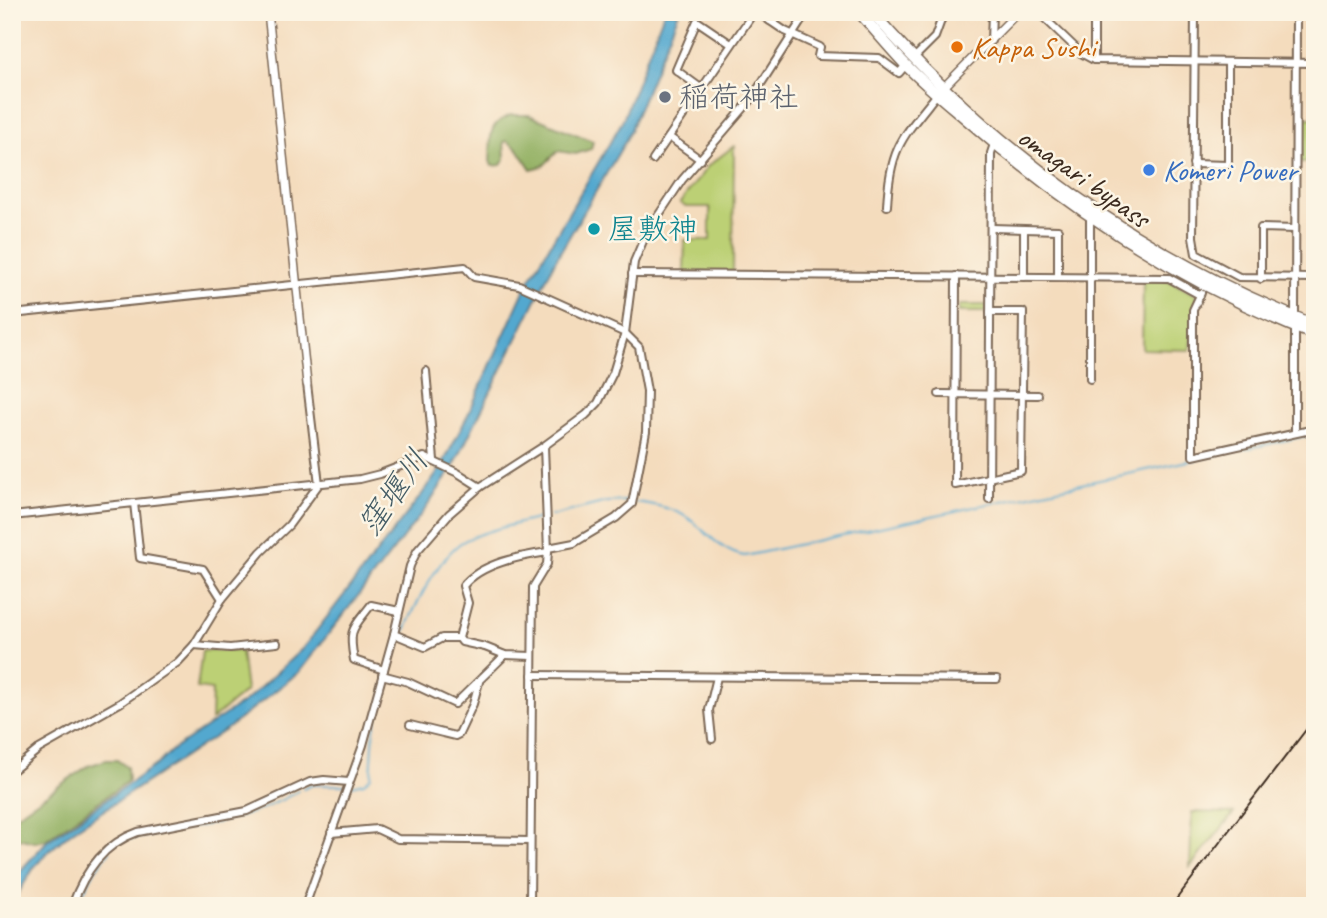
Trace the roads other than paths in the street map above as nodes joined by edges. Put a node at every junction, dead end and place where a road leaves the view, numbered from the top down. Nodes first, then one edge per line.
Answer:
1 (19, 12) edge
2 (109, 12) edge
3 (149, 12) edge
4 (268, 12) edge
5 (755, 12) edge
6 (775, 12) edge
7 (807, 12) edge
8 (859, 12) edge
9 (872, 12) edge
10 (944, 12) edge
11 (992, 12) edge
12 (1018, 12) edge
13 (1038, 12) edge
14 (1094, 12) edge
15 (1195, 12) edge
16 (1296, 12) edge
17 (12, 13) edge
18 (770, 21) junction
19 (793, 35) junction
20 (991, 41) junction
21 (732, 44) junction
22 (1094, 60) junction
23 (910, 62) junction
24 (1195, 63) junction
25 (1228, 63) junction
26 (1295, 63) junction
27 (1315, 63) edge
28 (702, 89) junction
29 (940, 91) junction
30 (669, 137) junction
31 (994, 144) junction
32 (653, 160) dead end
33 (701, 160) junction
34 (1193, 164) junction
35 (887, 206) dead end
36 (1090, 215) junction
37 (992, 228) junction
38 (1295, 229) junction
39 (1024, 230) junction
40 (1215, 265) junction
41 (632, 274) junction
42 (956, 276) junction
43 (990, 277) junction
44 (1024, 277) junction
45 (1058, 277) junction
46 (1091, 277) junction
47 (1296, 278) junction
48 (1315, 278) edge
49 (1261, 279) junction
50 (297, 284) junction
51 (1204, 286) junction
52 (990, 312) junction
53 (12, 314) edge
54 (1295, 322) junction
55 (1315, 325) edge
56 (625, 333) junction
57 (1315, 335) edge
58 (426, 371) dead end
59 (1090, 379) dead end
60 (307, 384) joint
61 (939, 394) dead end
62 (956, 394) junction
63 (989, 394) junction
64 (1022, 395) junction
65 (1038, 395) dead end
66 (1315, 429) edge
67 (1295, 433) junction
68 (544, 446) junction
69 (435, 461) junction
70 (989, 478) junction
71 (319, 484) junction
72 (480, 487) junction
73 (989, 499) dead end
74 (134, 503) junction
75 (12, 516) edge
76 (548, 550) junction
77 (222, 599) junction
78 (399, 611) junction
79 (394, 634) junction
80 (459, 638) junction
81 (277, 643) dead end
82 (194, 645) junction
83 (505, 655) junction
84 (532, 656) junction
85 (385, 674) junction
86 (532, 675) junction
87 (717, 677) junction
88 (997, 679) dead end
89 (479, 681) junction
90 (410, 725) dead end
91 (712, 739) dead end
92 (12, 771) edge
93 (348, 785) junction
94 (331, 833) junction
95 (530, 841) junction
96 (72, 906) edge
97 (305, 906) edge
98 (530, 906) edge

1 - 17 street
2 - 3 street
4 - 50 street
5 - 18 street
5 - 21 street
6 - 18 street
7 - 19 street
8 - 23 highway, omagari bypass
9 - 23 highway, omagari bypass
10 - 23 street
11 - 20 street
12 - 20 street
13 - 22 street
14 - 22 street
15 - 24 street
16 - 26 street
18 - 19 street
19 - 23 street
19 - 33 street
20 - 29 street
21 - 28 street
21 - 28 street
22 - 24 street
23 - 29 highway, omagari bypass
24 - 25 street
24 - 34 street
25 - 26 street
25 - 34 street
26 - 27 street
26 - 38 street
28 - 30 street
29 - 31 highway, omagari bypass
29 - 35 street
29 - 51 highway, omagari bypass
30 - 32 street
30 - 33 street
31 - 36 highway, omagari bypass
31 - 37 street
33 - 41 street
34 - 40 street
36 - 46 street
36 - 51 highway, omagari bypass
37 - 39 street
37 - 43 street
38 - 47 street
38 - 49 street
39 - 44 street
39 - 45 street
40 - 49 street
40 - 51 street
41 - 42 street
41 - 56 street
42 - 43 street
42 - 62 street
43 - 44 street
43 - 52 street
44 - 45 street
45 - 46 street
46 - 51 street
46 - 59 street
47 - 48 street
47 - 49 street
47 - 54 street
50 - 53 street
50 - 56 street
50 - 60 street
51 - 54 highway, omagari bypass
51 - 67 street
52 - 63 street
52 - 64 street
54 - 55 highway, omagari bypass
54 - 57 highway, omagari bypass
54 - 67 street
56 - 68 street
56 - 76 street
58 - 69 street
60 - 71 street
61 - 62 street
62 - 63 street
62 - 70 street
63 - 64 street
63 - 70 street
64 - 65 street
64 - 70 street
66 - 67 street
68 - 72 street
68 - 76 street
69 - 71 street
69 - 72 street
70 - 73 street
71 - 74 street
71 - 77 street
72 - 78 street
74 - 75 street
74 - 77 street
76 - 80 street
76 - 84 street
77 - 82 street
78 - 79 street
78 - 85 street
79 - 80 street
79 - 85 street
80 - 83 street
81 - 82 street
82 - 92 street
83 - 84 street
83 - 89 street
84 - 86 street
85 - 89 street
85 - 93 street
86 - 87 street
86 - 95 street
87 - 88 street
87 - 91 street
89 - 90 street
93 - 94 street
93 - 96 street
94 - 95 street
94 - 97 street
95 - 98 street

